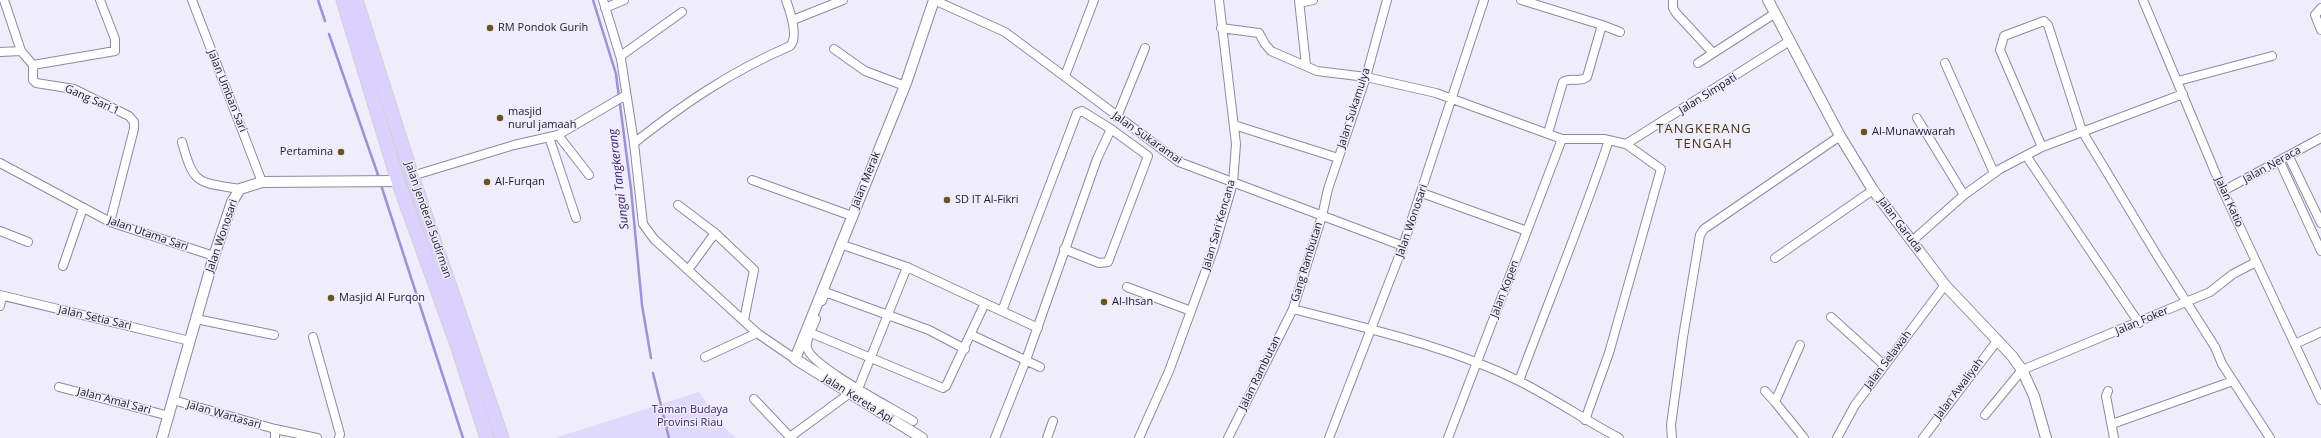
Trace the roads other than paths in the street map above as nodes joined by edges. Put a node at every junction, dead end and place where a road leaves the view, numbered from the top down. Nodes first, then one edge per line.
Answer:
1 (4, 0) edge
2 (100, 0) edge
3 (192, 0) edge
4 (343, 0) edge
5 (356, 0) edge
6 (624, 0) edge
7 (786, 0) edge
8 (843, 0) edge
9 (934, 0) edge
10 (1094, 0) edge
11 (1220, 0) edge
12 (1314, 0) edge
13 (1387, 0) edge
14 (1484, 0) edge
15 (1521, 0) edge
16 (1673, 0) edge
17 (1768, 0) edge
18 (2143, 0) edge
19 (1300, 2) edge
20 (604, 4) edge
21 (2321, 8) edge
22 (682, 12) dead end
23 (1774, 14) junction
24 (793, 20) junction
25 (1602, 25) junction
26 (1222, 28) junction
27 (2321, 30) edge
28 (1620, 32) dead end
29 (1788, 42) junction
30 (834, 48) dead end
31 (1145, 48) dead end
32 (21, 51) junction
33 (0, 52) edge
34 (1713, 53) junction
35 (2272, 56) dead end
36 (620, 58) junction
37 (1698, 63) dead end
38 (1945, 63) dead end
39 (33, 65) junction
40 (1306, 65) junction
41 (1065, 76) junction
42 (1366, 77) junction
43 (2178, 81) junction
44 (905, 86) junction
45 (2183, 94) junction
46 (626, 95) junction
47 (1452, 100) junction
48 (1117, 117) junction
49 (1917, 118) dead end
50 (1234, 125) junction
51 (1111, 129) junction
52 (2082, 131) junction
53 (1548, 133) junction
54 (558, 135) junction
55 (1840, 136) junction
56 (549, 137) junction
57 (2321, 138) edge
58 (1562, 139) junction
59 (1609, 140) junction
60 (182, 142) dead end
61 (634, 143) junction
62 (1626, 144) junction
63 (2042, 147) junction
64 (2027, 157) junction
65 (2289, 157) junction
66 (1338, 158) junction
67 (2280, 162) junction
68 (0, 163) edge
69 (1994, 173) junction
70 (589, 175) dead end
71 (412, 176) junction
72 (752, 180) dead end
73 (398, 181) junction
74 (262, 182) junction
75 (1234, 183) junction
76 (240, 189) junction
77 (1873, 190) junction
78 (2223, 191) junction
79 (1422, 193) junction
80 (1964, 195) junction
81 (678, 205) dead end
82 (83, 208) junction
83 (852, 216) junction
84 (1322, 216) junction
85 (576, 218) dead end
86 (110, 222) junction
87 (2321, 223) edge
88 (2311, 228) junction
89 (0, 231) edge
90 (1527, 231) junction
91 (715, 233) junction
92 (1912, 241) junction
93 (28, 242) dead end
94 (840, 244) junction
95 (1403, 246) junction
96 (1064, 249) junction
97 (2321, 251) edge
98 (214, 256) junction
99 (1775, 258) dead end
100 (2256, 262) junction
101 (63, 266) dead end
102 (907, 267) junction
103 (688, 270) junction
104 (1945, 285) junction
105 (1127, 287) dead end
106 (1, 296) edge
107 (2187, 302) junction
108 (985, 303) junction
109 (0, 306) edge
110 (1293, 309) junction
111 (1002, 311) junction
112 (1191, 311) junction
113 (888, 315) junction
114 (1831, 317) dead end
115 (196, 319) junction
116 (744, 320) junction
117 (2139, 323) junction
118 (1038, 328) junction
119 (1372, 330) junction
120 (2321, 332) edge
121 (811, 333) junction
122 (757, 334) junction
123 (972, 334) junction
124 (274, 335) dead end
125 (313, 337) dead end
126 (190, 340) junction
127 (1996, 341) junction
128 (2295, 344) junction
129 (1800, 345) dead end
130 (965, 349) junction
131 (705, 357) dead end
132 (871, 358) junction
133 (795, 359) junction
134 (1026, 360) junction
135 (1476, 363) junction
136 (1884, 364) junction
137 (1040, 366) dead end
138 (2022, 370) junction
139 (1519, 381) junction
140 (2233, 381) junction
141 (59, 387) dead end
142 (854, 391) junction
143 (1765, 391) dead end
144 (2108, 391) dead end
145 (754, 399) dead end
146 (173, 400) junction
147 (2321, 400) edge
148 (1775, 402) junction
149 (1985, 415) dead end
150 (169, 416) junction
151 (1585, 420) junction
152 (913, 421) dead end
153 (1053, 421) dead end
154 (2112, 424) junction
155 (275, 434) edge
156 (162, 438) edge
157 (317, 438) edge
158 (339, 438) edge
159 (486, 438) edge
160 (502, 438) edge
161 (790, 438) edge
162 (922, 438) edge
163 (995, 438) edge
164 (1047, 438) edge
165 (1139, 438) edge
166 (1228, 438) edge
167 (1329, 438) edge
168 (1448, 438) edge
169 (1620, 438) edge
170 (1672, 438) edge
171 (1804, 438) edge
172 (1837, 438) edge
173 (1924, 438) edge
174 (2046, 438) edge
175 (2114, 438) edge
176 (2270, 438) edge

1 - 32 street
2 - 39 street
3 - 74 street, Jalan Umban Sari
4 - 73 main road, Jalan Jenderal Sudirman
5 - 71 main road, Jalan Jenderal Sudirman
6 - 20 street
7 - 24 street
8 - 24 street
9 - 41 street, Jalan Sukaramai
9 - 44 street, Jalan Merak
10 - 41 street
11 - 26 street, Jalan Sari Kencana
12 - 19 street
13 - 42 street, Jalan Sukamulya
14 - 47 street, Jalan Wonosari
15 - 25 street
16 - 34 street
17 - 23 street, Jalan Garuda
18 - 43 street, Jalan Katio
19 - 40 street
20 - 36 street
21 - 27 street
22 - 36 street
23 - 29 street, Jalan Garuda
23 - 34 street
24 - 61 street
25 - 28 street
25 - 53 street
26 - 40 street
26 - 50 street, Jalan Sari Kencana
29 - 55 street, Jalan Garuda
29 - 62 street, Jalan Simpati
30 - 44 street
31 - 48 street
32 - 33 street
32 - 39 street
34 - 37 street
35 - 43 street
36 - 46 street
38 - 69 street
39 - 86 street, Gang Sari 1
40 - 42 street
41 - 48 street, Jalan Sukaramai
42 - 47 street
42 - 66 street, Jalan Sukamulya
43 - 45 street, Jalan Katio
44 - 83 street, Jalan Merak
45 - 52 street
45 - 78 street, Jalan Katio
46 - 54 street
46 - 61 street
47 - 53 street
47 - 79 street, Jalan Wonosari
48 - 75 street, Jalan Sukaramai
49 - 80 street
50 - 66 street
50 - 75 street, Jalan Sari Kencana
51 - 96 street
51 - 96 street
51 - 111 street
52 - 63 street
52 - 63 street
52 - 107 street
53 - 58 street
54 - 56 street
54 - 70 street
55 - 77 street, Jalan Garuda
55 - 170 street
56 - 71 street
56 - 85 street
57 - 65 street, Jalan Neraca
58 - 59 street
58 - 90 street, Jalan Kopen
59 - 62 street
59 - 139 street
60 - 76 street
61 - 103 street
62 - 151 street
63 - 64 street
64 - 69 street
64 - 117 street
65 - 67 street, Jalan Neraca
65 - 87 street
66 - 84 street, Jalan Sukamulya
67 - 78 street, Jalan Neraca
67 - 88 street
68 - 82 street, Jalan Utama Sari
69 - 80 street
71 - 160 main road, Jalan Jenderal Sudirman
72 - 83 street
73 - 74 street, Jalan Wonosari
73 - 159 main road, Jalan Jenderal Sudirman
74 - 76 street, Jalan Wonosari
75 - 84 street, Jalan Sukaramai
75 - 112 street, Jalan Sari Kencana
76 - 98 street, Jalan Wonosari
77 - 92 street, Jalan Garuda
77 - 99 street
78 - 100 street, Jalan Katio
79 - 90 street
79 - 95 street, Jalan Wonosari
80 - 92 street
81 - 91 street
82 - 86 street, Jalan Utama Sari
82 - 101 street
83 - 94 street, Jalan Merak
84 - 95 street, Jalan Sukaramai
84 - 110 street, Gang Rambutan
86 - 98 street, Jalan Utama Sari
87 - 88 street
88 - 97 street
89 - 93 street
90 - 135 street, Jalan Kopen
91 - 103 street
91 - 116 street
92 - 104 street, Jalan Garuda
94 - 102 street
94 - 133 street, Jalan Merak
95 - 119 street, Jalan Wonosari
96 - 118 street
98 - 115 street, Jalan Wonosari
100 - 107 street, Jalan Foker
100 - 128 street, Jalan Katio
102 - 108 street
102 - 113 street
103 - 116 street
104 - 127 street, Jalan Garuda
104 - 136 street, Jalan Selawah
105 - 112 street
106 - 109 street
106 - 126 street, Jalan Setia Sari
107 - 117 street, Jalan Foker
107 - 140 street
108 - 111 street
108 - 123 street
110 - 119 street
110 - 166 street, Jalan Rambutan
111 - 118 street
112 - 165 street, Jalan Sari Kencana
113 - 121 street
113 - 130 street
113 - 132 street
114 - 136 street
115 - 124 street
115 - 126 street, Jalan Wonosari
116 - 122 street
117 - 138 street, Jalan Foker
118 - 134 street
119 - 135 street
119 - 167 street, Jalan Wonosari
120 - 128 street
121 - 132 street
121 - 142 street
122 - 131 street
122 - 133 street
123 - 130 street
123 - 134 street
125 - 158 street
126 - 146 street, Jalan Wonosari
127 - 138 street, Jalan Garuda
127 - 173 street, Jalan Awaliyah
128 - 147 street, Jalan Katio
129 - 148 street
130 - 132 street
132 - 142 street
133 - 142 street, Jalan Kereta Api
134 - 137 street
134 - 163 street
135 - 139 street
135 - 168 street, Jalan Kopen
136 - 172 street, Jalan Selawah
138 - 149 street
138 - 174 street, Jalan Garuda
139 - 151 street
140 - 154 street
140 - 176 street
141 - 150 street, Jalan Amal Sari
142 - 152 street
142 - 161 street
142 - 162 street, Jalan Kereta Api
143 - 148 street
144 - 154 street
145 - 161 street
146 - 150 street, Jalan Wonosari
146 - 155 street, Jalan Wartasari
148 - 171 street
150 - 156 street, Jalan Wonosari
151 - 169 street
153 - 164 street
154 - 175 street
155 - 157 street, Jalan Wartasari

